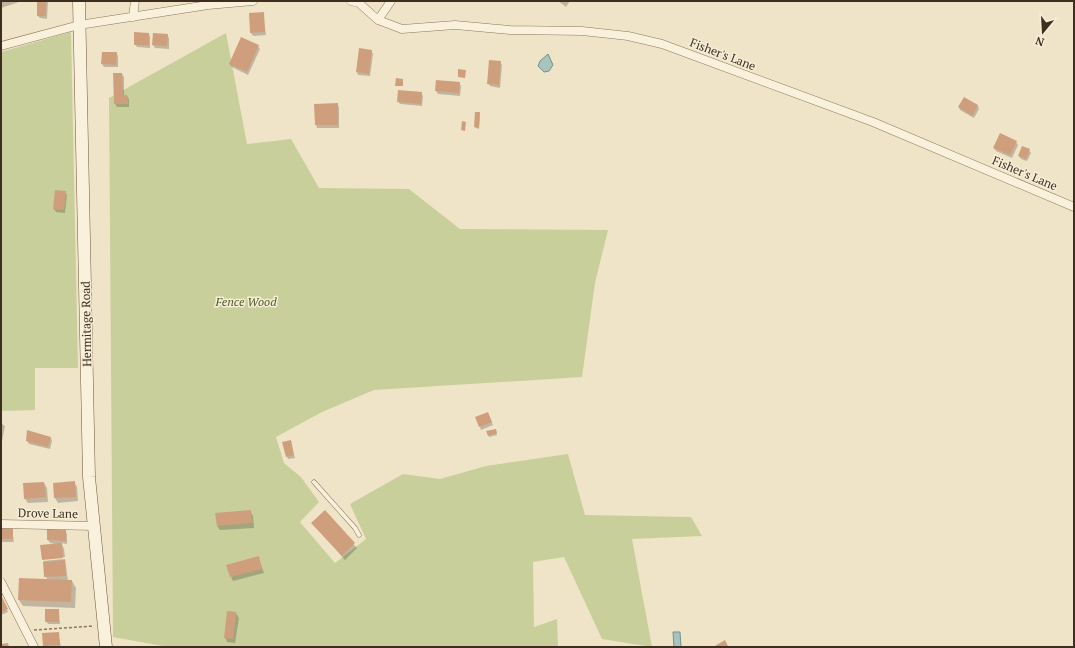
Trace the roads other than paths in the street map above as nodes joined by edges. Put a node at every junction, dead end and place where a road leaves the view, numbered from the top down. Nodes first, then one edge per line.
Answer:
1 (79, 1) edge
2 (135, 1) edge
3 (253, 1) edge
4 (351, 1) edge
5 (391, 1) edge
6 (133, 17) junction
7 (378, 20) junction
8 (79, 25) junction
9 (1, 46) edge
10 (1074, 207) edge
11 (314, 482) dead end
12 (1, 524) edge
13 (94, 526) junction
14 (359, 535) dead end
15 (1, 582) edge
16 (34, 647) edge
17 (106, 647) edge

1 - 8 street, Hermitage Road
2 - 6 street
3 - 6 street
4 - 7 street, Fisher's Lane
5 - 7 street
6 - 8 street
7 - 10 street, Fisher's Lane
8 - 9 street
8 - 13 street, Hermitage Road
11 - 14 lane
12 - 13 street, Drove Lane
13 - 17 street, Hermitage Road
15 - 16 street

